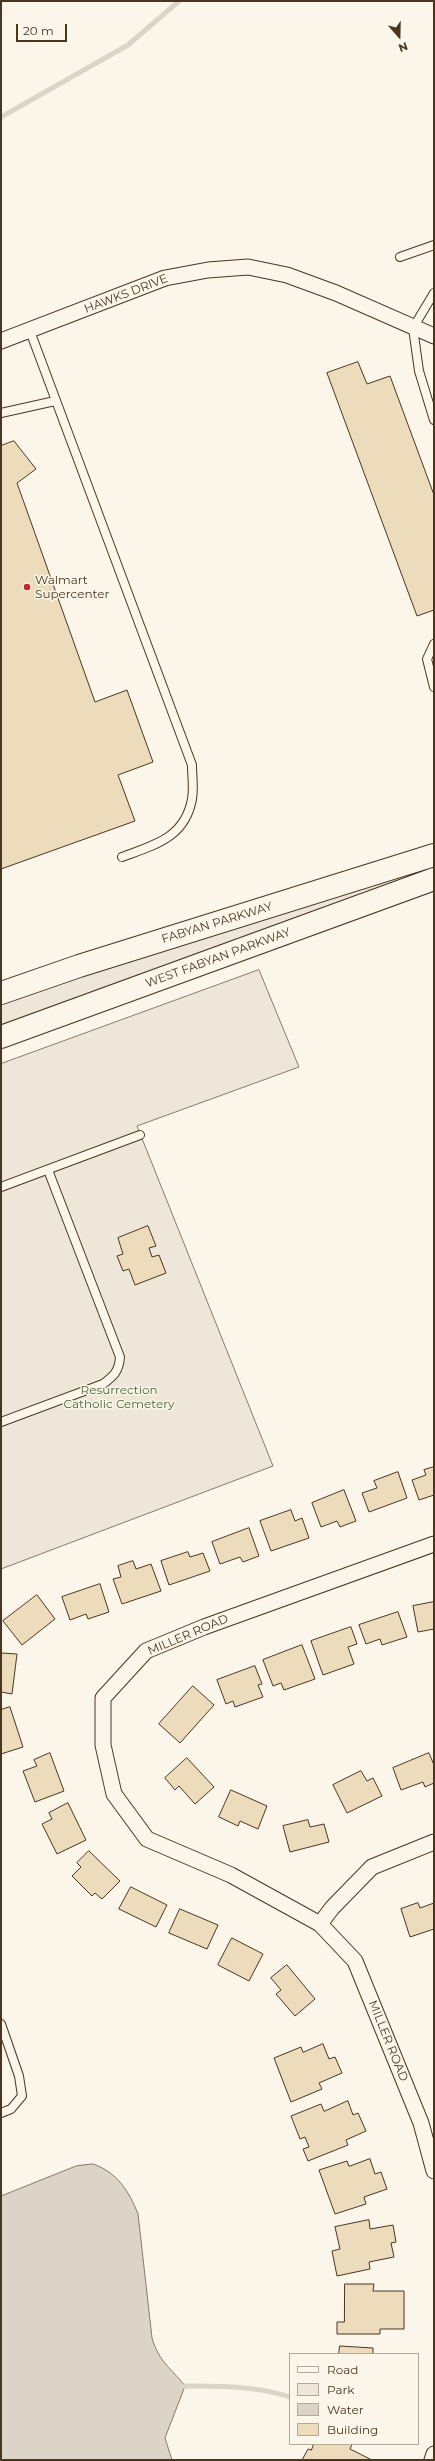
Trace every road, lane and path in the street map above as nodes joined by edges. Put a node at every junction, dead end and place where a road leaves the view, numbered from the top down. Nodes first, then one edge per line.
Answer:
1 (434, 245) edge
2 (400, 256) dead end
3 (434, 293) edge
4 (413, 328) junction
5 (30, 331) junction
6 (434, 336) edge
7 (1, 341) edge
8 (55, 400) junction
9 (1, 413) edge
10 (434, 420) edge
11 (434, 644) edge
12 (434, 687) edge
13 (434, 855) edge
14 (122, 857) dead end
15 (434, 879) edge
16 (1, 993) edge
17 (1, 1037) edge
18 (140, 1136) dead end
19 (48, 1170) junction
20 (1, 1187) edge
21 (1, 1422) edge
22 (434, 1544) edge
23 (434, 1842) edge
24 (320, 1924) junction
25 (1, 2024) edge
26 (1, 2113) edge
27 (427, 2121) edge
28 (434, 2171) edge
29 (434, 2454) edge
30 (432, 2460) edge

1 - 2 lane
3 - 4 lane
4 - 5 street, HAWKS DRIVE
4 - 6 street, HAWKS DRIVE
4 - 10 lane
5 - 7 street, HAWKS DRIVE
5 - 8 lane
8 - 9 lane
8 - 14 lane
11 - 12 lane
13 - 16 main road, FABYAN PARKWAY
15 - 17 main road, WEST FABYAN PARKWAY
18 - 19 lane
19 - 20 lane
19 - 21 lane
22 - 24 street, MILLER ROAD
23 - 24 street
24 - 27 street, MILLER ROAD
25 - 26 lane
27 - 28 street, MILLER ROAD
29 - 30 street

